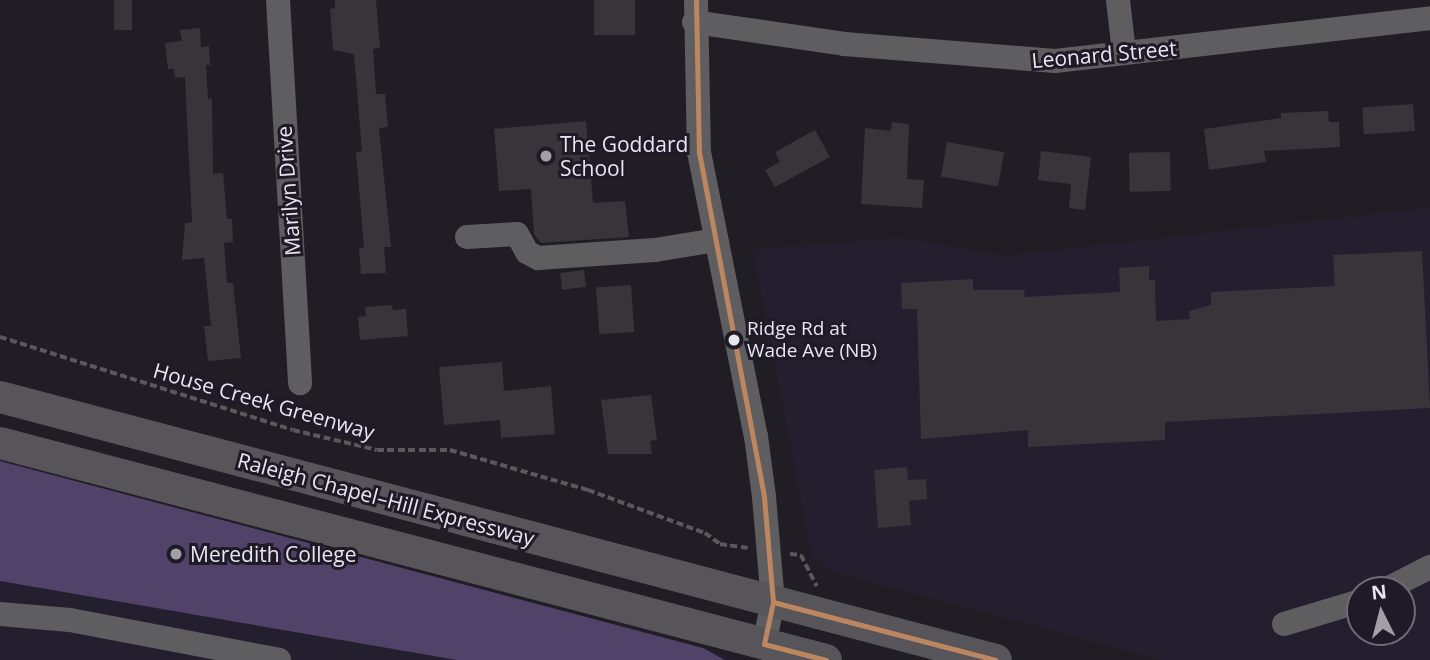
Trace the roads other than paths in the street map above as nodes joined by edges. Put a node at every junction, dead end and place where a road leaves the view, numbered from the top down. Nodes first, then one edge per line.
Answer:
1 (278, 0) edge
2 (1118, 0) edge
3 (695, 11) edge
4 (1430, 18) edge
5 (1124, 54) junction
6 (467, 237) dead end
7 (716, 240) junction
8 (300, 383) dead end
9 (0, 397) edge
10 (0, 443) edge
11 (1430, 567) edge
12 (1412, 576) edge
13 (773, 602) junction
14 (1346, 605) edge
15 (0, 614) edge
16 (1284, 624) dead end
17 (764, 644) junction
18 (279, 660) edge
19 (826, 660) edge
20 (996, 660) edge

1 - 8 street, Marilyn Drive
2 - 5 street
3 - 5 street, Leonard Street
3 - 7 street
4 - 5 street, Leonard Street
6 - 7 street
7 - 13 street
9 - 13 main road, Raleigh Chapel–Hill Expressway
10 - 17 main road, Raleigh Chapel–Hill Expressway
11 - 12 street
13 - 17 street
13 - 20 main road, Raleigh Chapel–Hill Expressway
14 - 16 street
15 - 18 street
17 - 19 main road, Raleigh Chapel–Hill Expressway

